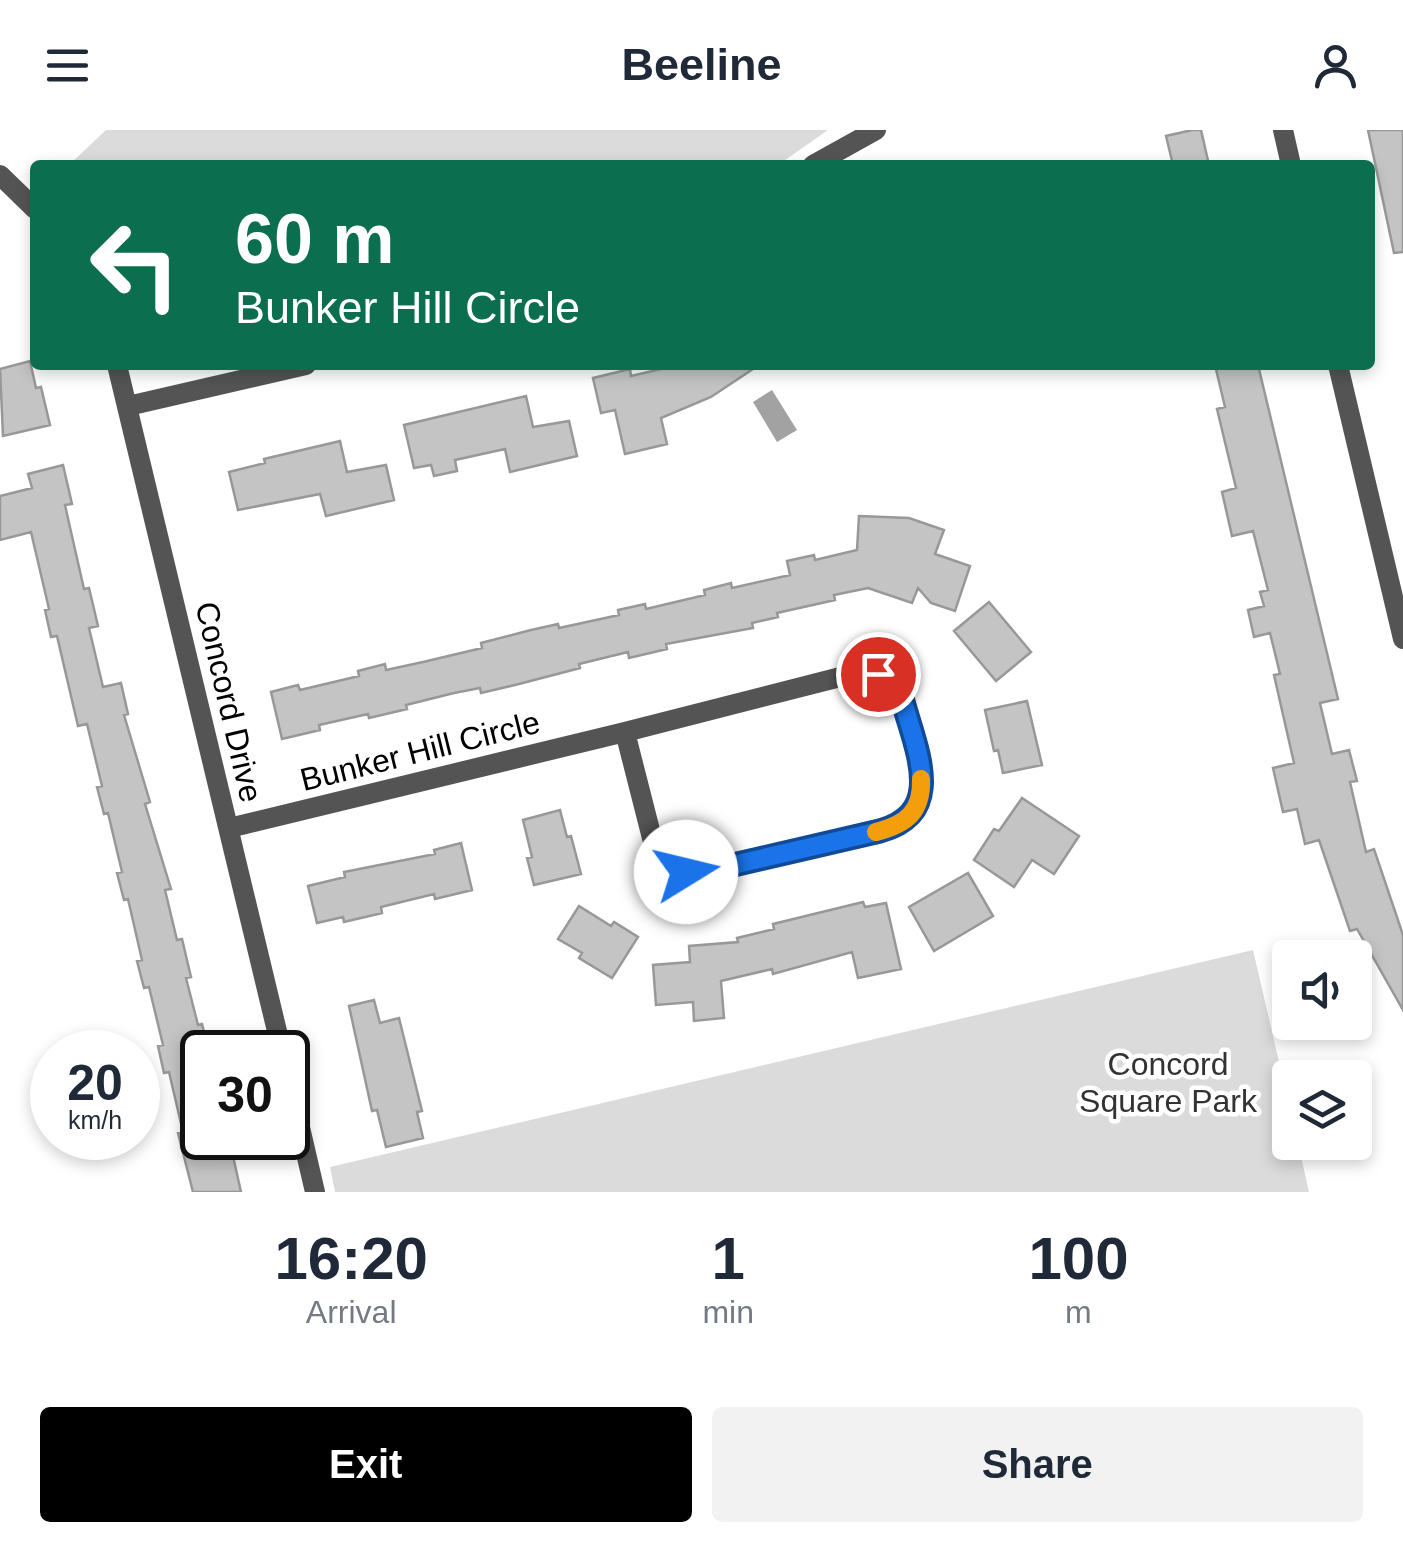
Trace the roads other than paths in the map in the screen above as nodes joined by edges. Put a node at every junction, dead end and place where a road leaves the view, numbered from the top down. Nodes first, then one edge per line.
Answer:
1 (876, 130) edge
2 (1282, 130) edge
3 (823, 160) edge
4 (1290, 160) edge
5 (0, 175) edge
6 (30, 205) edge
7 (118, 370) edge
8 (284, 370) edge
9 (1339, 370) edge
10 (128, 406) junction
11 (1403, 638) edge
12 (626, 732) junction
13 (228, 828) junction
14 (277, 1030) edge
15 (308, 1160) edge
16 (315, 1192) edge

1 - 3 street
2 - 4 street
5 - 6 street
7 - 10 street, Concord Drive
8 - 10 street
9 - 11 street
10 - 13 street, Concord Drive
12 - 12 street, Bunker Hill Circle
12 - 13 street, Bunker Hill Circle
13 - 14 street, Concord Drive
15 - 16 street

